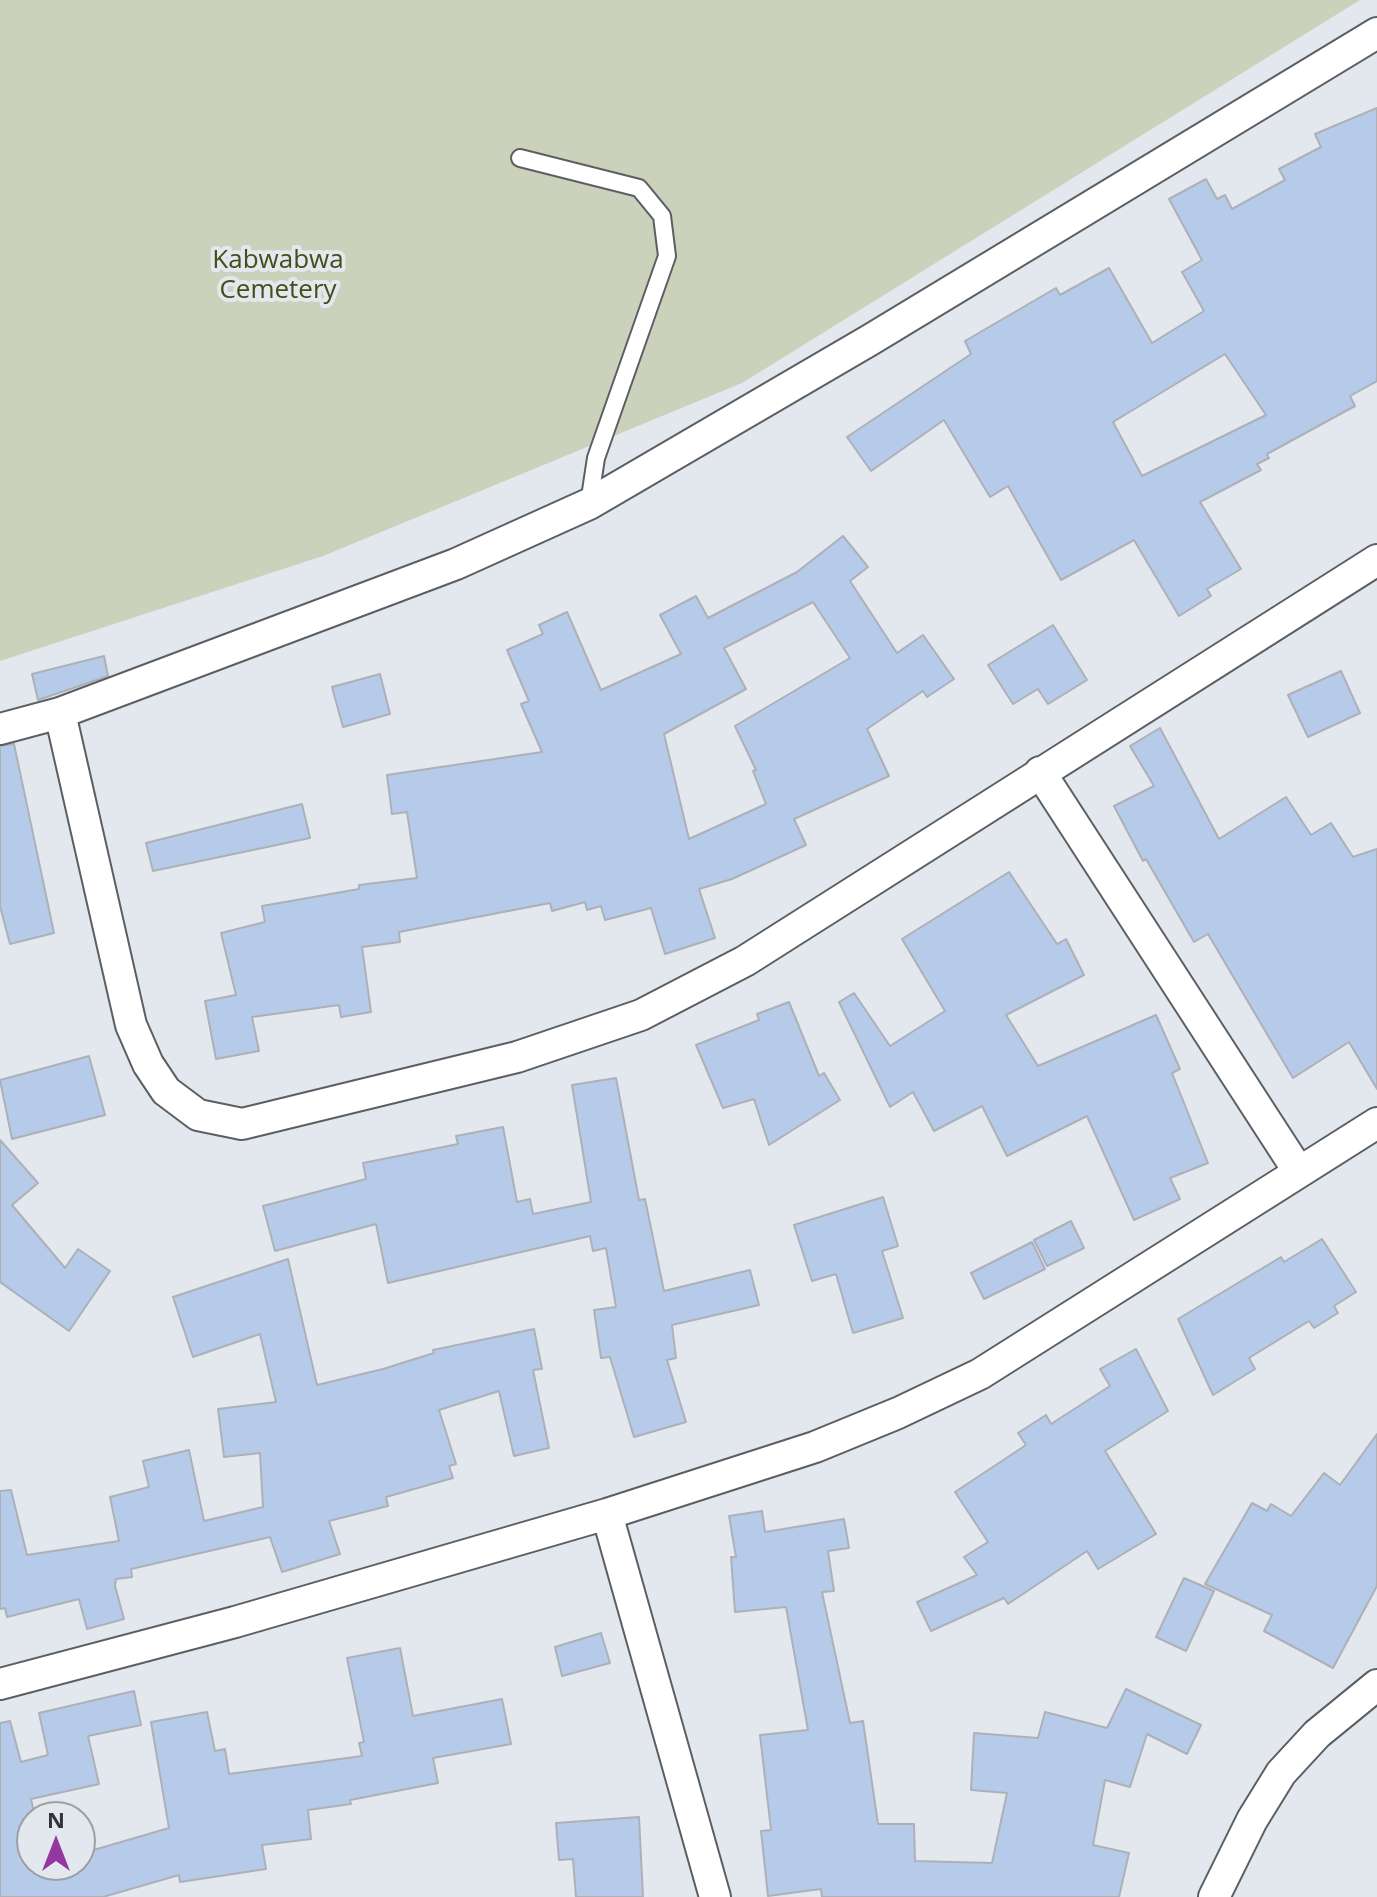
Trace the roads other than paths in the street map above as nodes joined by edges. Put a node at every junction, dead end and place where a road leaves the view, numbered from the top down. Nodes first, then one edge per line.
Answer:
1 (1377, 33) edge
2 (520, 158) dead end
3 (589, 504) junction
4 (1377, 560) edge
5 (60, 713) junction
6 (0, 729) edge
7 (1040, 772) junction
8 (1377, 1123) edge
9 (1299, 1172) junction
10 (607, 1514) junction
11 (0, 1684) edge
12 (1377, 1685) edge
13 (715, 1897) edge
14 (1214, 1897) edge

1 - 3 street
2 - 3 lane
3 - 5 street
4 - 7 street
5 - 6 street
5 - 7 street
7 - 9 street
8 - 9 street
9 - 10 street
10 - 11 street
10 - 13 street
12 - 14 street

